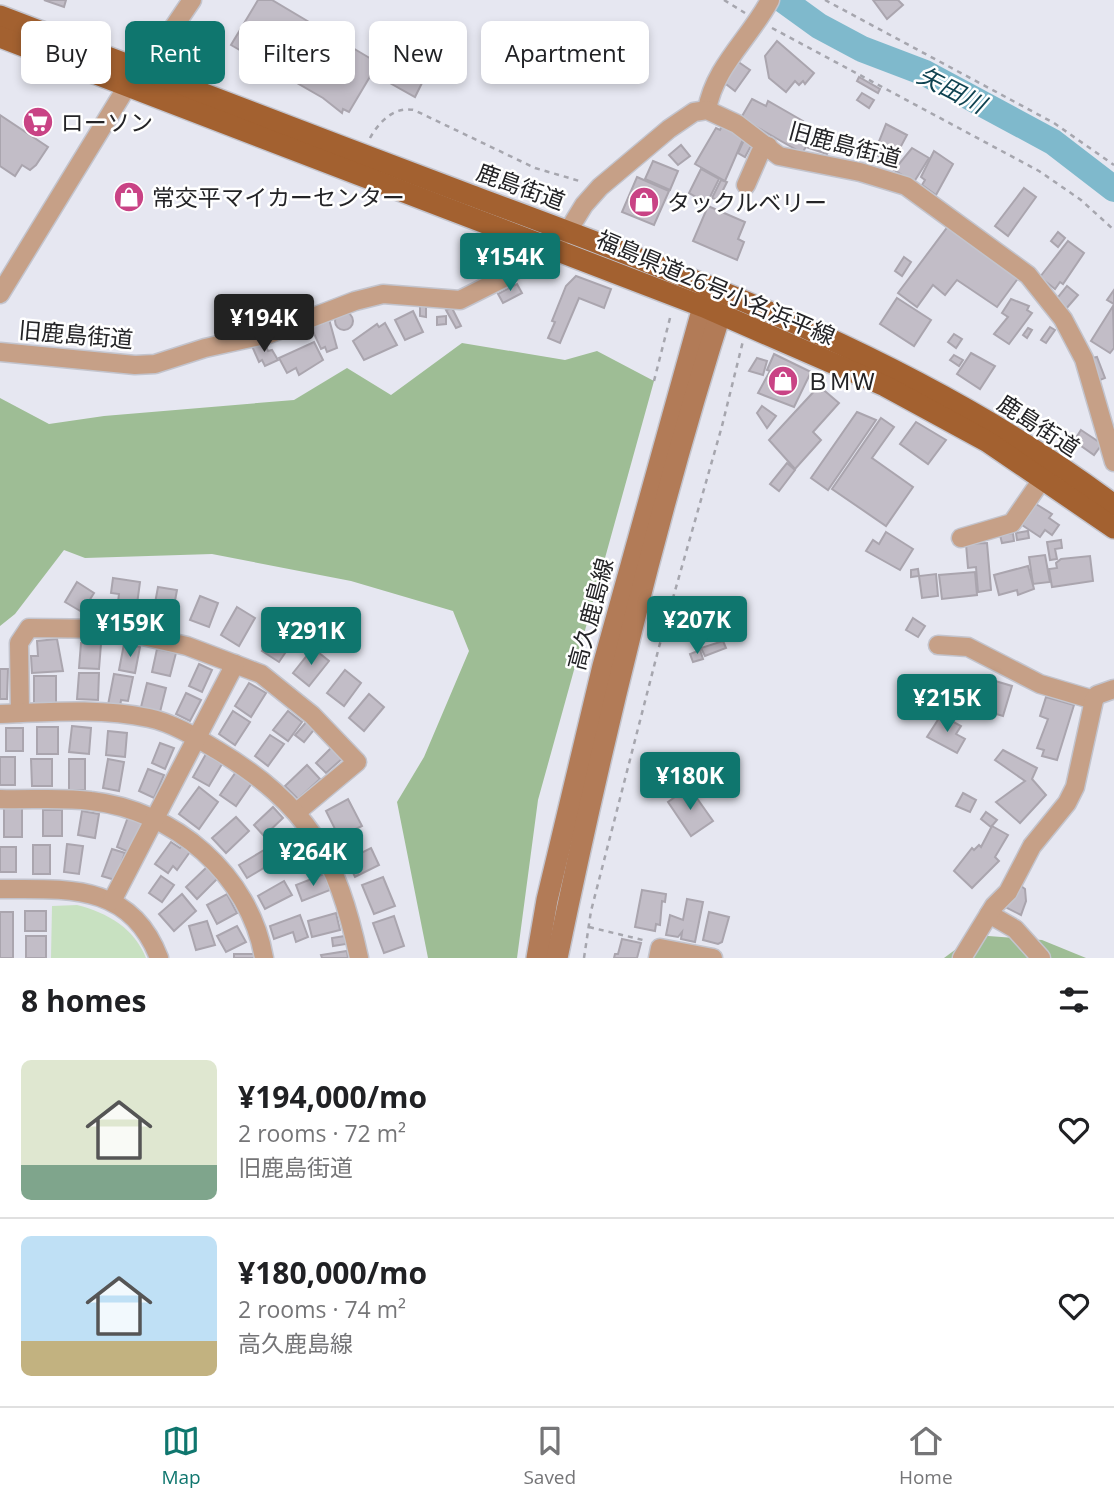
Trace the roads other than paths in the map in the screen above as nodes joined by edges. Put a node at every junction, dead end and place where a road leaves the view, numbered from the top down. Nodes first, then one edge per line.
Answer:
1 (192, 0) edge
2 (770, 0) edge
3 (0, 16) edge
4 (177, 21) edge
5 (0, 37) edge
6 (125, 73) edge
7 (125, 75) edge
8 (132, 84) edge
9 (151, 84) edge
10 (154, 84) edge
11 (707, 110) junction
12 (768, 146) junction
13 (746, 185) dead end
14 (569, 232) junction
15 (548, 246) junction
16 (0, 294) edge
17 (715, 301) junction
18 (0, 352) edge
19 (1107, 408) edge
20 (1114, 462) edge
21 (1043, 478) junction
22 (1113, 499) edge
23 (1114, 527) edge
24 (961, 538) dead end
25 (939, 645) dead end
26 (235, 664) junction
27 (1114, 689) edge
28 (1094, 699) junction
29 (0, 713) edge
30 (20, 713) junction
31 (197, 738) junction
32 (0, 799) edge
33 (298, 811) junction
34 (155, 819) junction
35 (0, 889) edge
36 (112, 901) junction
37 (989, 914) junction
38 (659, 953) edge
39 (964, 957) edge
40 (159, 958) edge
41 (264, 958) edge
42 (359, 958) edge
43 (537, 958) edge
44 (557, 958) edge
45 (713, 958) edge
46 (1041, 958) edge

1 - 4 street
2 - 11 street
3 - 6 main road, 鹿島街道
5 - 7 main road, 福島県道26号小名浜平線
8 - 16 street
9 - 15 main road, 福島県道26号小名浜平線
10 - 14 main road, 鹿島街道
11 - 12 street, 旧鹿島街道
11 - 14 street, 旧鹿島街道
12 - 13 street
12 - 19 street, 旧鹿島街道
14 - 15 street, 旧鹿島街道
14 - 17 main road, 鹿島街道
15 - 17 main road, 福島県道26号小名浜平線
15 - 18 street, 旧鹿島街道
17 - 21 main road, 福島県道26号小名浜平線
17 - 22 main road, 鹿島街道
17 - 43 main road, 高久鹿島線
17 - 44 main road, 高久鹿島線
19 - 20 street, 旧鹿島街道
21 - 23 main road, 福島県道26号小名浜平線
21 - 24 street
25 - 28 street
26 - 30 street
26 - 31 street
26 - 33 street
27 - 28 street
28 - 37 street
29 - 30 street
30 - 31 street
31 - 33 street
31 - 34 street
32 - 34 street
33 - 42 street
34 - 36 street
34 - 41 street
35 - 36 street
36 - 40 street
37 - 39 street
37 - 46 street
38 - 45 street

